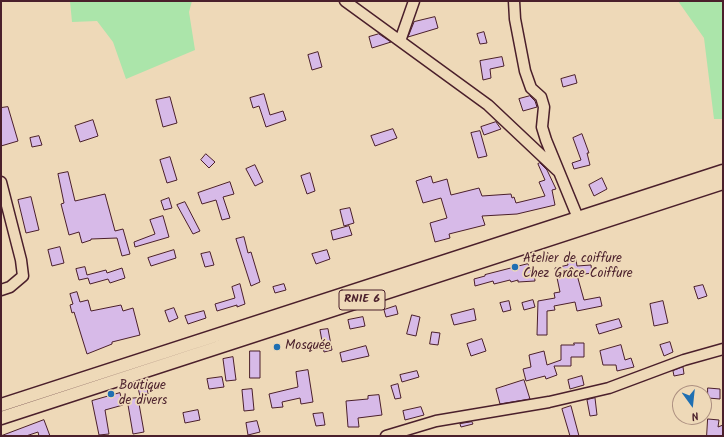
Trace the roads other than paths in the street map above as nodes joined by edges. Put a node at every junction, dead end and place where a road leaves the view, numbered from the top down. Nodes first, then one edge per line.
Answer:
1 (345, 1) edge
2 (414, 1) edge
3 (514, 1) edge
4 (400, 41) junction
5 (558, 171) junction
6 (723, 171) edge
7 (1, 182) edge
8 (723, 183) edge
9 (578, 218) junction
10 (1, 290) edge
11 (723, 349) edge
12 (82, 386) junction
13 (1, 405) edge
14 (1, 418) edge
15 (386, 436) edge

1 - 4 street
2 - 4 street
3 - 5 street
4 - 5 street
5 - 9 street
6 - 9 main road, RNIE 6
7 - 10 street
8 - 12 main road, RNIE 6
9 - 12 main road, RNIE 6
11 - 15 street
12 - 13 main road, RNIE 6
12 - 14 main road, RNIE 6

